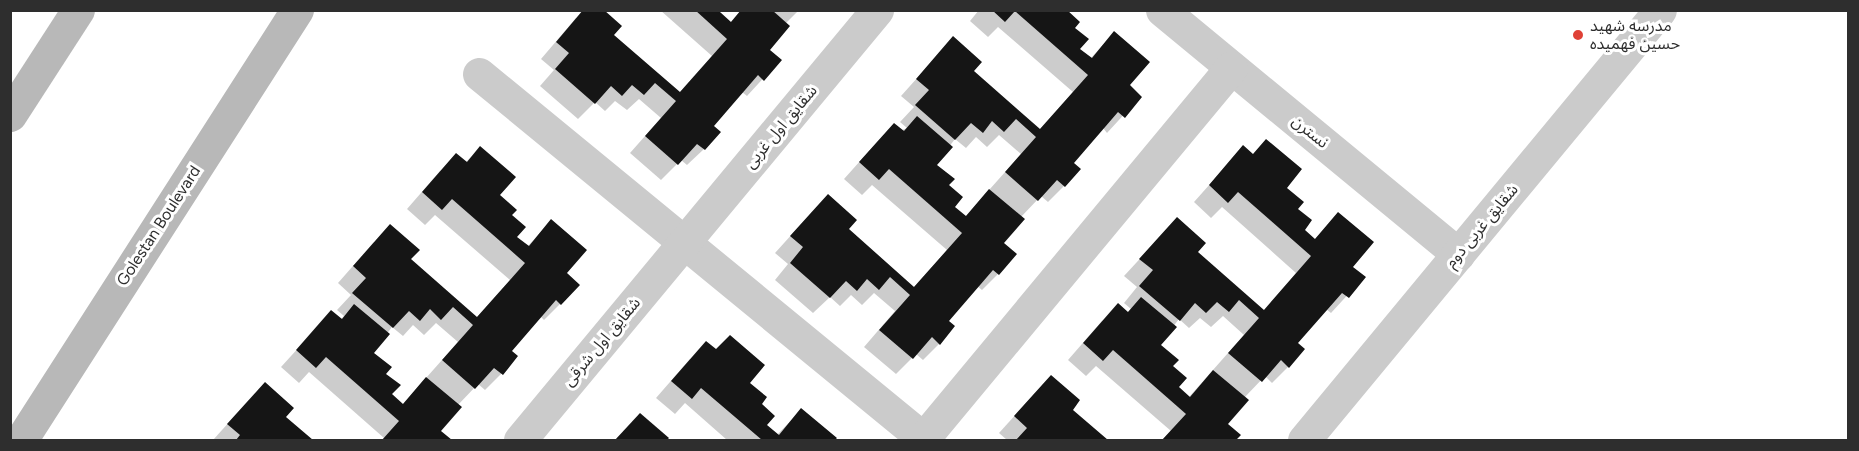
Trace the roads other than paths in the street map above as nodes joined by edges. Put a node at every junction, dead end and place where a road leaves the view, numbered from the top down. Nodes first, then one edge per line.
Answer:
1 (78, 10) edge
2 (297, 10) edge
3 (877, 10) edge
4 (1162, 10) edge
5 (1660, 10) edge
6 (1231, 68) junction
7 (479, 74) dead end
8 (10, 115) edge
9 (685, 243) junction
10 (1458, 254) junction
11 (924, 440) edge
12 (1304, 440) edge
13 (21, 441) edge
14 (520, 441) edge

1 - 8 main road
2 - 13 main road, Golestan Boulevard
3 - 9 street, شقایق اول غربی
4 - 6 street, نسترن
5 - 10 street, شقایق غربی دوم
6 - 10 street, نسترن
6 - 11 street
7 - 9 street
9 - 11 street
9 - 14 street, شقایق اول شرقی
10 - 12 street, شقایق غربی دوم

